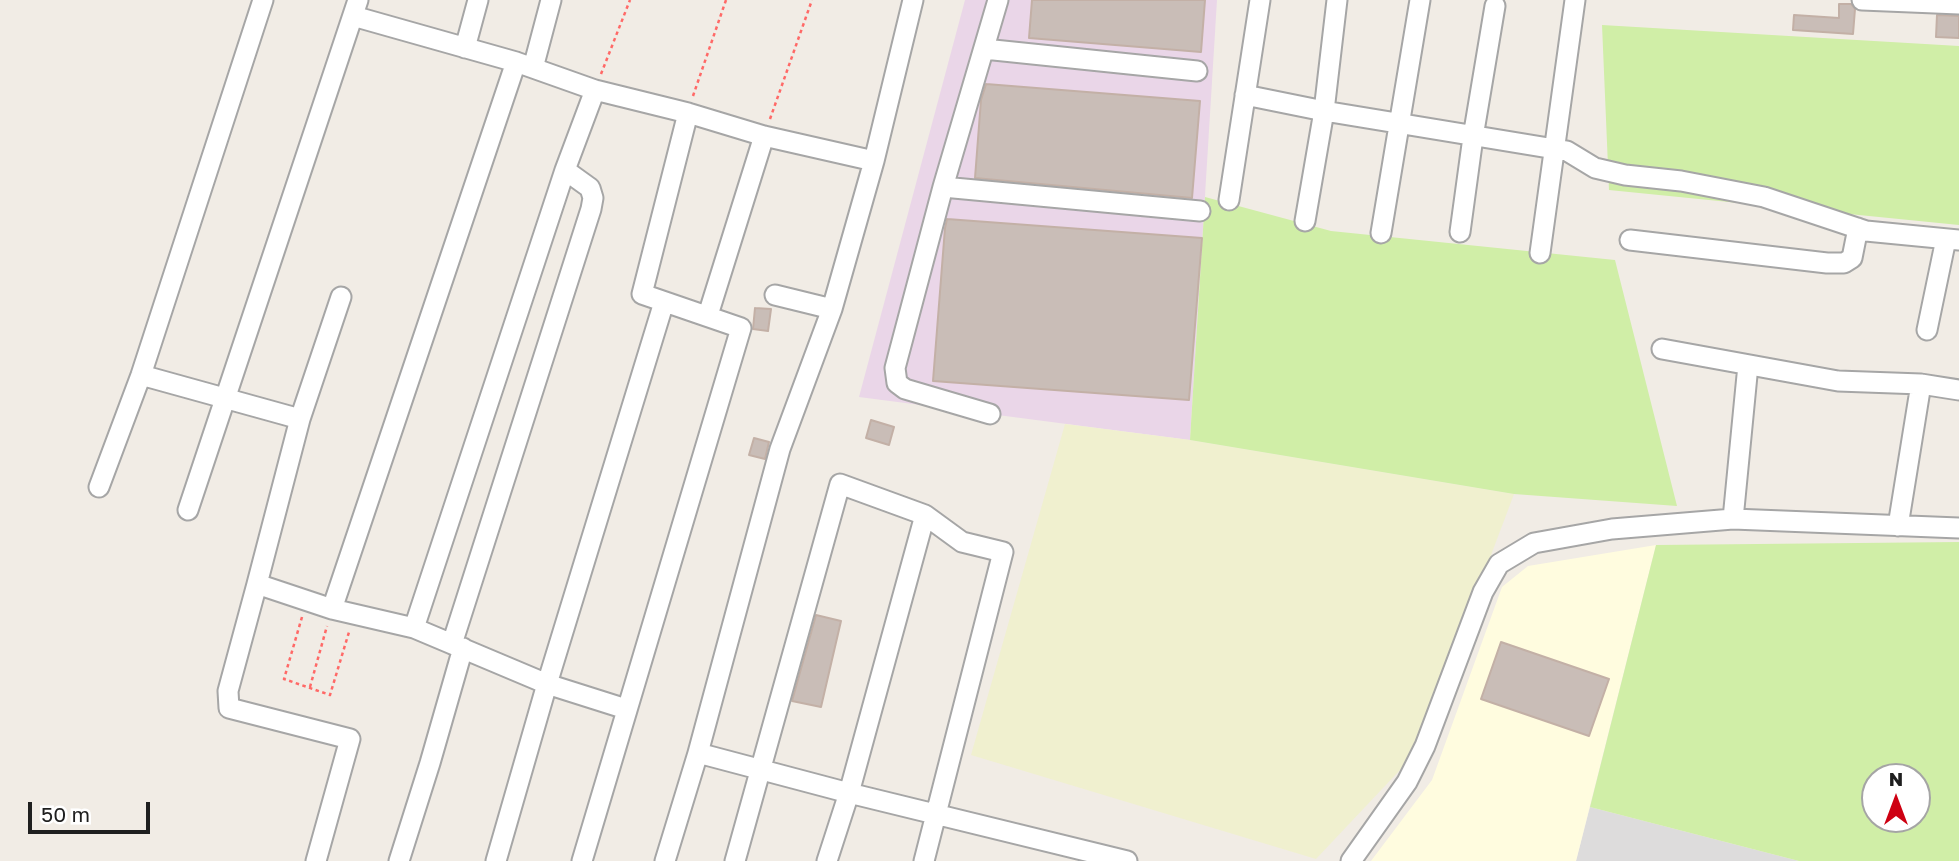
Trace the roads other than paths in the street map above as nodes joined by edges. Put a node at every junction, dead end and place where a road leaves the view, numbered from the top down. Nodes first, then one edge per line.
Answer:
1 (262, 0) edge
2 (478, 0) edge
3 (551, 0) edge
4 (913, 0) edge
5 (998, 0) edge
6 (1260, 0) edge
7 (1337, 0) edge
8 (1420, 0) edge
9 (1575, 0) edge
10 (1862, 0) edge
11 (1910, 1) edge
12 (1959, 5) edge
13 (1495, 6) dead end
14 (355, 8) edge
15 (465, 48) junction
16 (984, 49) junction
17 (525, 65) junction
18 (1197, 71) dead end
19 (595, 90) junction
20 (1245, 96) junction
21 (1324, 111) junction
22 (688, 113) junction
23 (1400, 124) junction
24 (764, 136) junction
25 (1473, 137) junction
26 (1554, 149) junction
27 (874, 161) junction
28 (565, 170) junction
29 (943, 187) junction
30 (1229, 200) dead end
31 (1200, 211) dead end
32 (1305, 220) dead end
33 (1858, 228) junction
34 (1460, 232) dead end
35 (1381, 233) dead end
36 (1952, 239) edge
37 (1629, 240) dead end
38 (1540, 253) dead end
39 (775, 295) dead end
40 (341, 297) dead end
41 (664, 302) junction
42 (832, 309) junction
43 (708, 316) junction
44 (1927, 330) dead end
45 (1662, 349) dead end
46 (1748, 365) junction
47 (141, 374) junction
48 (1921, 384) junction
49 (1959, 390) edge
50 (225, 398) junction
51 (990, 414) dead end
52 (300, 418) junction
53 (99, 487) dead end
54 (188, 510) dead end
55 (925, 515) junction
56 (1733, 519) junction
57 (1898, 526) junction
58 (1959, 528) edge
59 (257, 584) junction
60 (332, 609) junction
61 (414, 628) junction
62 (458, 646) junction
63 (547, 684) junction
64 (626, 709) junction
65 (698, 753) junction
66 (761, 769) junction
67 (849, 793) junction
68 (937, 815) junction
69 (316, 861) edge
70 (399, 861) edge
71 (496, 861) edge
72 (582, 861) edge
73 (665, 861) edge
74 (735, 861) edge
75 (827, 861) edge
76 (924, 861) edge
77 (1127, 861) edge
78 (1351, 861) edge

1 - 47 street
2 - 15 street
3 - 17 street
4 - 27 street
5 - 16 street
6 - 20 street
7 - 21 street
8 - 23 street
9 - 26 street
10 - 11 street
11 - 12 street
13 - 25 street
14 - 15 street
14 - 50 street
15 - 17 street
16 - 18 street
16 - 29 street
17 - 19 street
17 - 60 street
19 - 22 street
19 - 28 street
20 - 21 street
20 - 30 street
21 - 23 street
21 - 32 street
22 - 24 street
22 - 41 street
23 - 25 street
23 - 35 street
24 - 27 street
24 - 43 street
25 - 26 street
25 - 34 street
26 - 33 street
26 - 38 street
27 - 42 street
28 - 61 street
28 - 62 street
29 - 31 street
29 - 51 street
33 - 36 street
33 - 37 street
36 - 44 street
39 - 42 street
40 - 52 street
41 - 43 street
41 - 63 street
42 - 65 street
43 - 64 street
45 - 46 street
46 - 48 street
46 - 56 street
47 - 50 street
47 - 53 street
48 - 49 street
48 - 57 street
50 - 52 street
50 - 54 street
52 - 59 street
55 - 66 street
55 - 67 street
55 - 68 street
56 - 57 street
56 - 78 street
57 - 58 street
59 - 60 street
59 - 69 street
60 - 61 street
61 - 62 street
62 - 63 street
62 - 70 street
63 - 64 street
63 - 71 street
64 - 72 street
65 - 66 street
65 - 73 street
66 - 67 street
66 - 74 street
67 - 68 street
67 - 75 street
68 - 76 street
68 - 77 street

